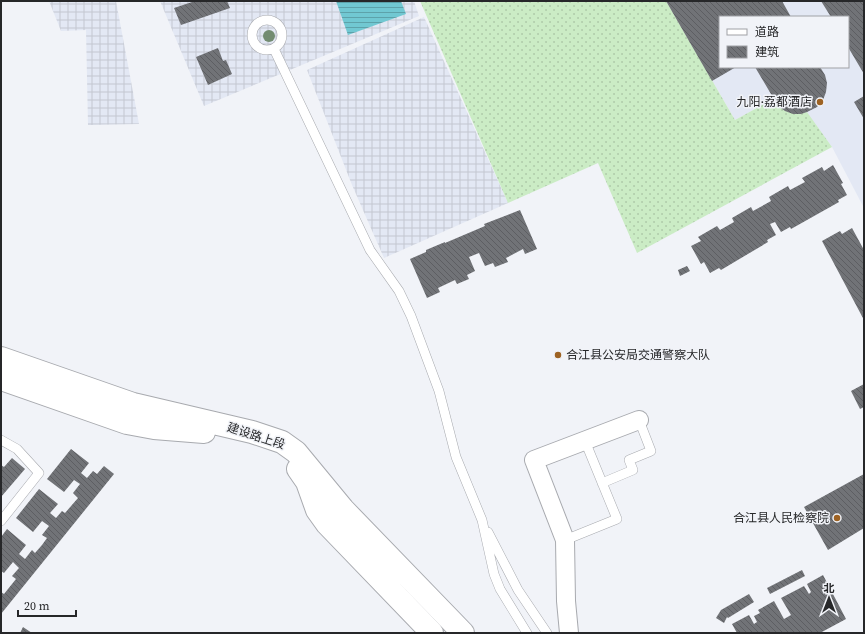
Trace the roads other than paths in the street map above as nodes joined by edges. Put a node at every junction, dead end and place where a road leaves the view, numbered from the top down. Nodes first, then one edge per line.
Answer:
1 (274, 49) dead end
2 (1, 358) edge
3 (1, 379) edge
4 (639, 420) joint
5 (1, 440) edge
6 (585, 441) junction
7 (602, 482) junction
8 (482, 520) junction
9 (1, 521) edge
10 (565, 540) junction
11 (432, 633) edge
12 (463, 633) edge
13 (527, 633) edge
14 (547, 633) edge
15 (569, 633) edge

1 - 8 lane
2 - 12 main road, 建设路上段
3 - 11 main road, 建设路上段
4 - 6 street
4 - 7 lane
5 - 9 lane
6 - 7 lane
6 - 10 street
7 - 10 lane
8 - 13 lane
8 - 14 lane
10 - 15 street

